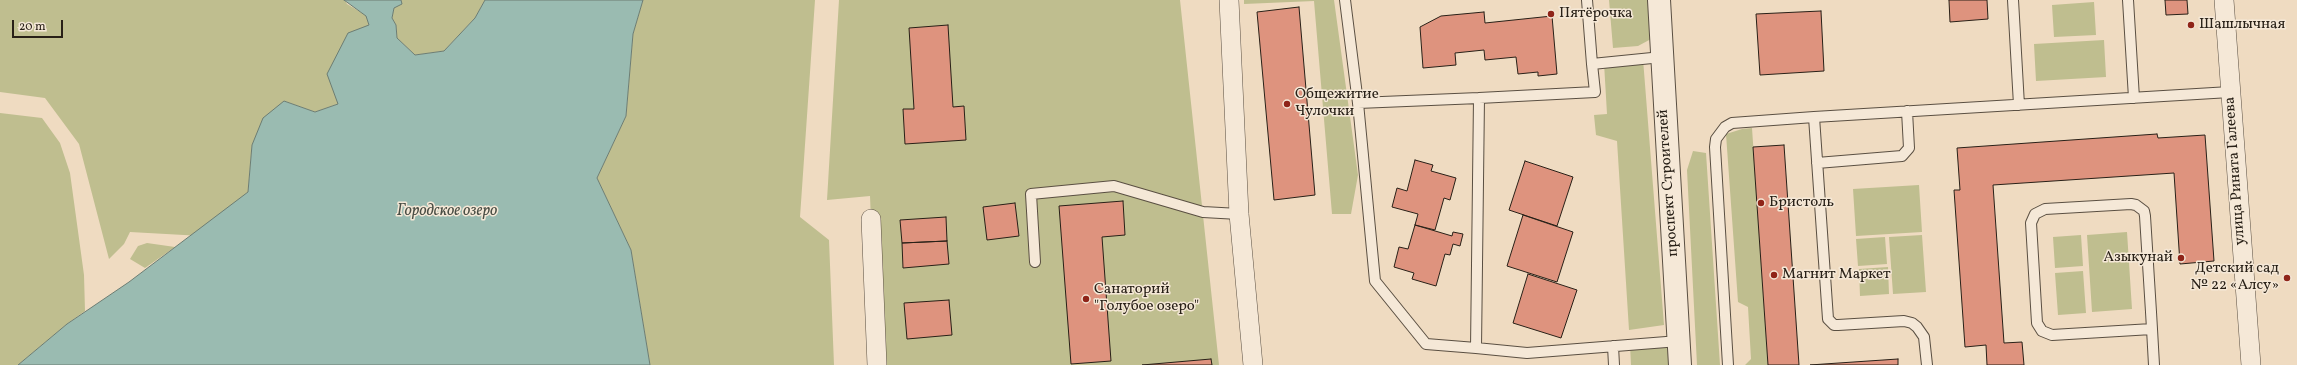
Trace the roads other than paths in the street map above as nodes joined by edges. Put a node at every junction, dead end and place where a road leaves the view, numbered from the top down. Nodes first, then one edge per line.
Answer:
1 (1229, 0) edge
2 (1345, 0) edge
3 (1587, 0) edge
4 (1659, 0) edge
5 (2013, 0) edge
6 (2128, 0) edge
7 (2224, 0) edge
8 (1662, 57) junction
9 (1592, 64) junction
10 (2230, 92) junction
11 (1479, 98) junction
12 (2134, 98) junction
13 (1358, 103) junction
14 (2019, 105) junction
15 (1907, 111) junction
16 (1814, 117) junction
17 (1817, 163) junction
18 (1239, 214) junction
19 (871, 219) dead end
20 (1035, 262) dead end
21 (2152, 329) junction
22 (1679, 341) junction
23 (1612, 346) junction
24 (1476, 348) junction
25 (877, 365) edge
26 (1253, 365) edge
27 (1614, 365) edge
28 (1680, 365) edge
29 (1728, 365) edge
30 (1927, 365) edge
31 (2154, 365) edge
32 (2251, 365) edge

1 - 18 street
2 - 13 lane
3 - 9 lane
4 - 8 street, проспект Строителей
5 - 14 lane
6 - 12 lane
7 - 10 street, улица Рината Галеева
8 - 9 lane
8 - 22 street, проспект Строителей
9 - 11 lane
10 - 12 lane
10 - 32 street, улица Рината Галеева
11 - 13 lane
11 - 24 lane
12 - 14 lane
13 - 24 lane
14 - 15 lane
15 - 16 lane
15 - 17 lane
16 - 17 lane
16 - 29 lane
17 - 30 lane
18 - 20 lane
18 - 26 street
19 - 25 street
21 - 21 lane
21 - 31 lane
22 - 23 lane
22 - 28 street, проспект Строителей
23 - 24 lane
23 - 27 lane

